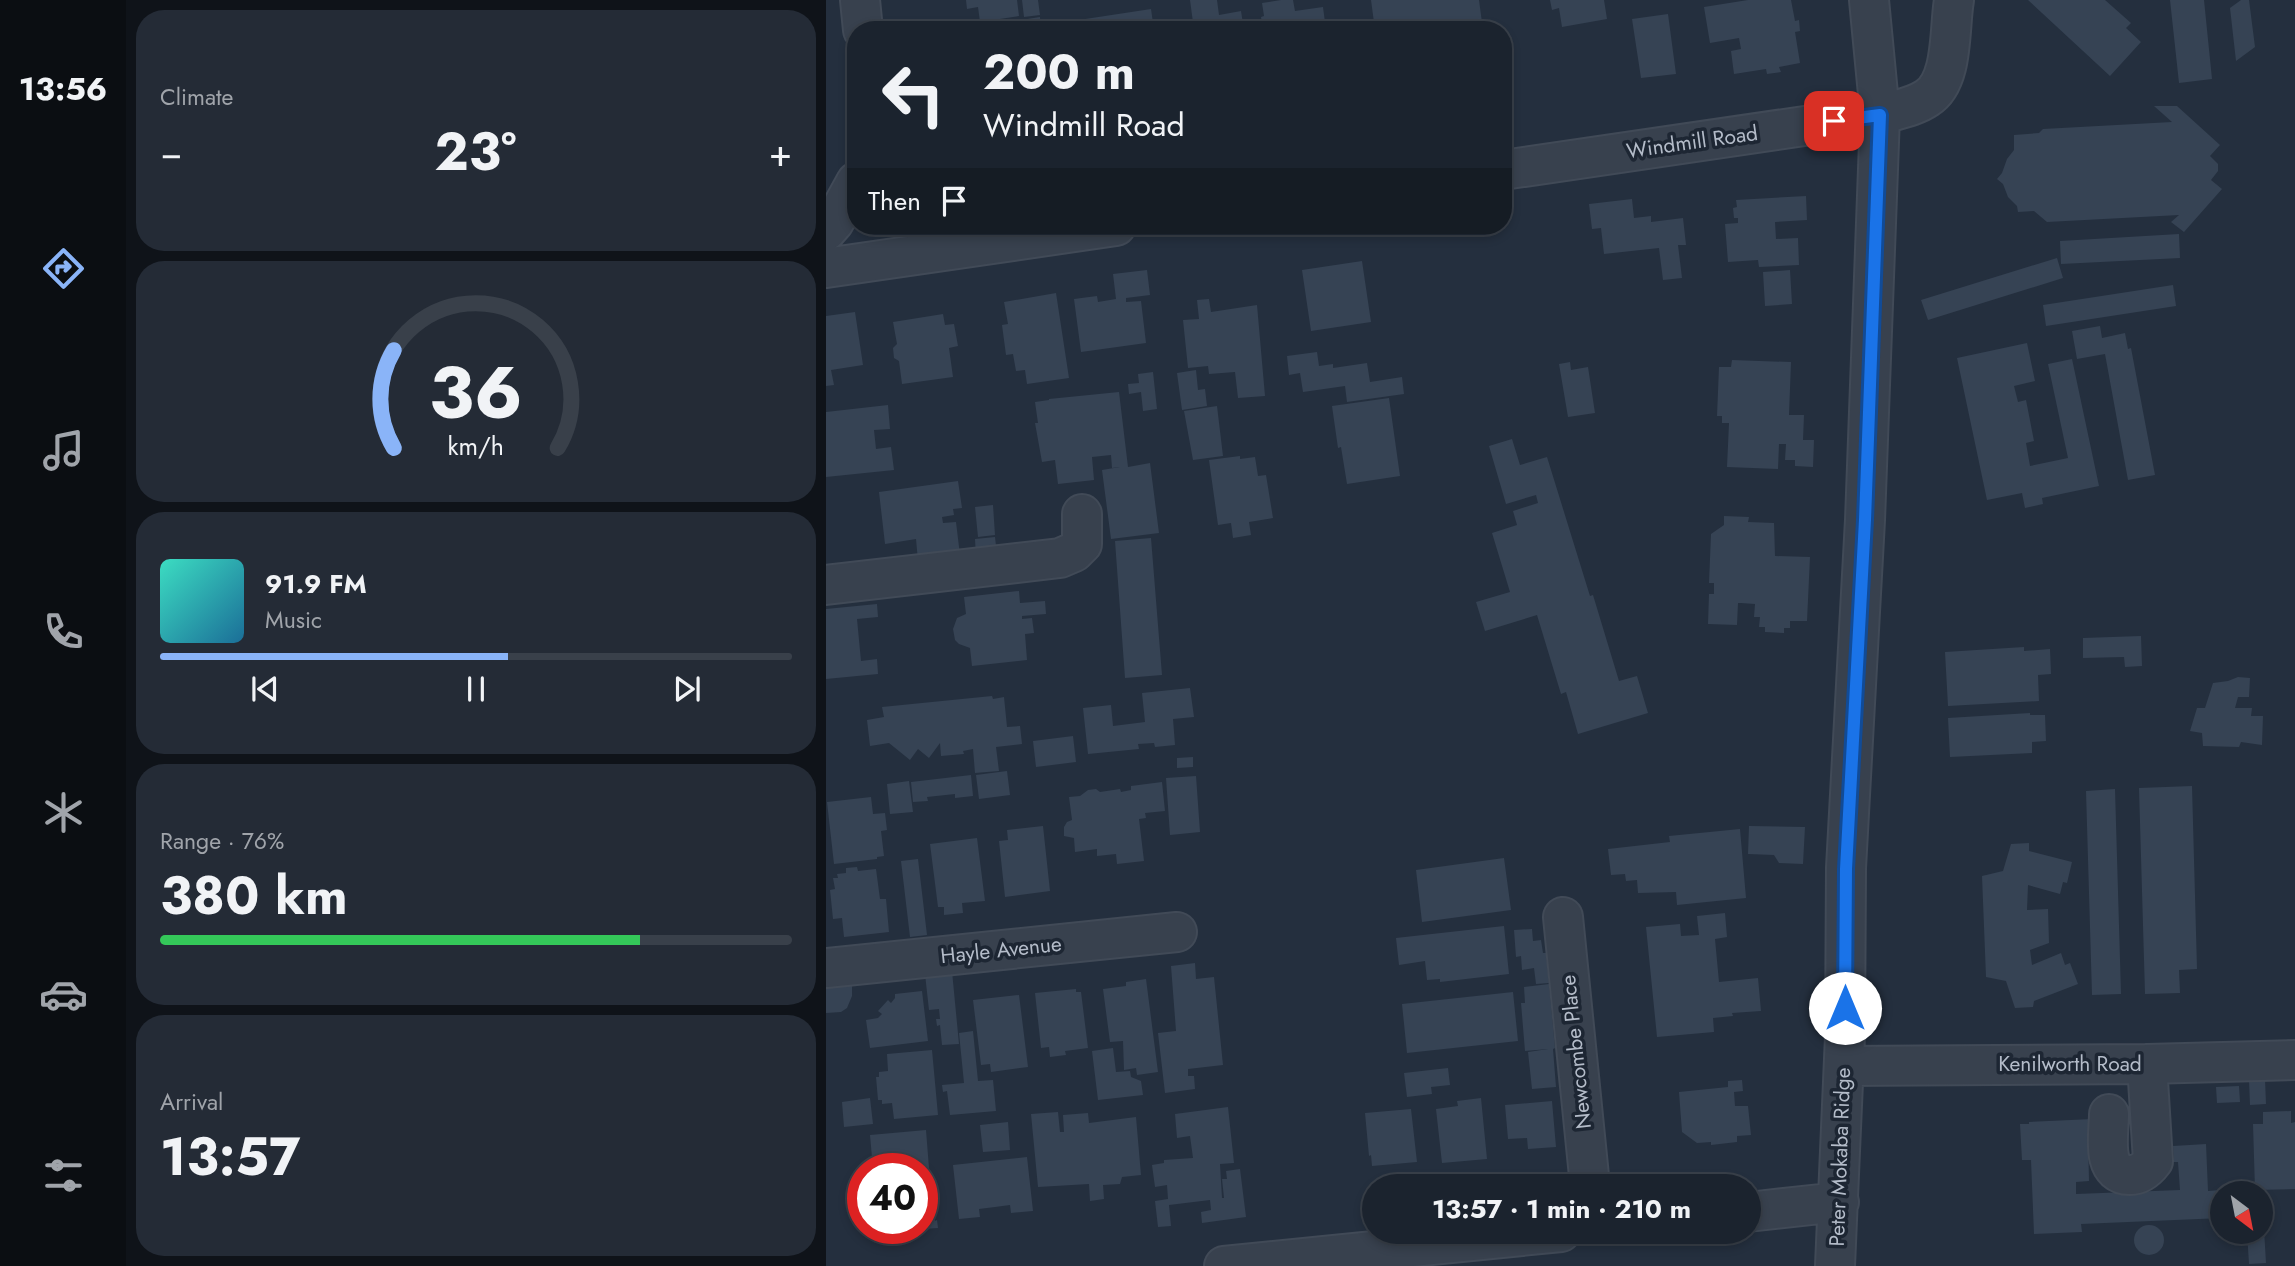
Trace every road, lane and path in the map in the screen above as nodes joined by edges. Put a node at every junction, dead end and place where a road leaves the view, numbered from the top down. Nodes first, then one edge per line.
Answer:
1 (860, 0) edge
2 (1869, 0) edge
3 (1954, 0) edge
4 (862, 21) edge
5 (1880, 115) junction
6 (1512, 169) edge
7 (847, 198) edge
8 (826, 232) edge
9 (1054, 235) edge
10 (826, 268) edge
11 (1082, 514) dead end
12 (826, 584) edge
13 (1563, 917) dead end
14 (1177, 932) dead end
15 (826, 968) edge
16 (2293, 1056) edge
17 (2147, 1063) junction
18 (1844, 1066) junction
19 (2109, 1114) dead end
20 (1589, 1174) edge
21 (1839, 1202) junction
22 (1761, 1211) edge
23 (1442, 1244) edge
24 (1224, 1266) edge
25 (1835, 1266) edge

1 - 4 street
2 - 5 street, Peter Mokaba Ridge
3 - 5 street, Windmill Road
5 - 6 street, Windmill Road
5 - 18 street, Peter Mokaba Ridge
7 - 8 street
9 - 10 street
11 - 12 street
13 - 20 street, Newcombe Place
14 - 15 street, Hayle Avenue
16 - 17 street, Kenilworth Road
17 - 18 street, Kenilworth Road
17 - 19 street
18 - 21 street, Peter Mokaba Ridge
21 - 22 street
21 - 25 street, Peter Mokaba Ridge
23 - 24 street

